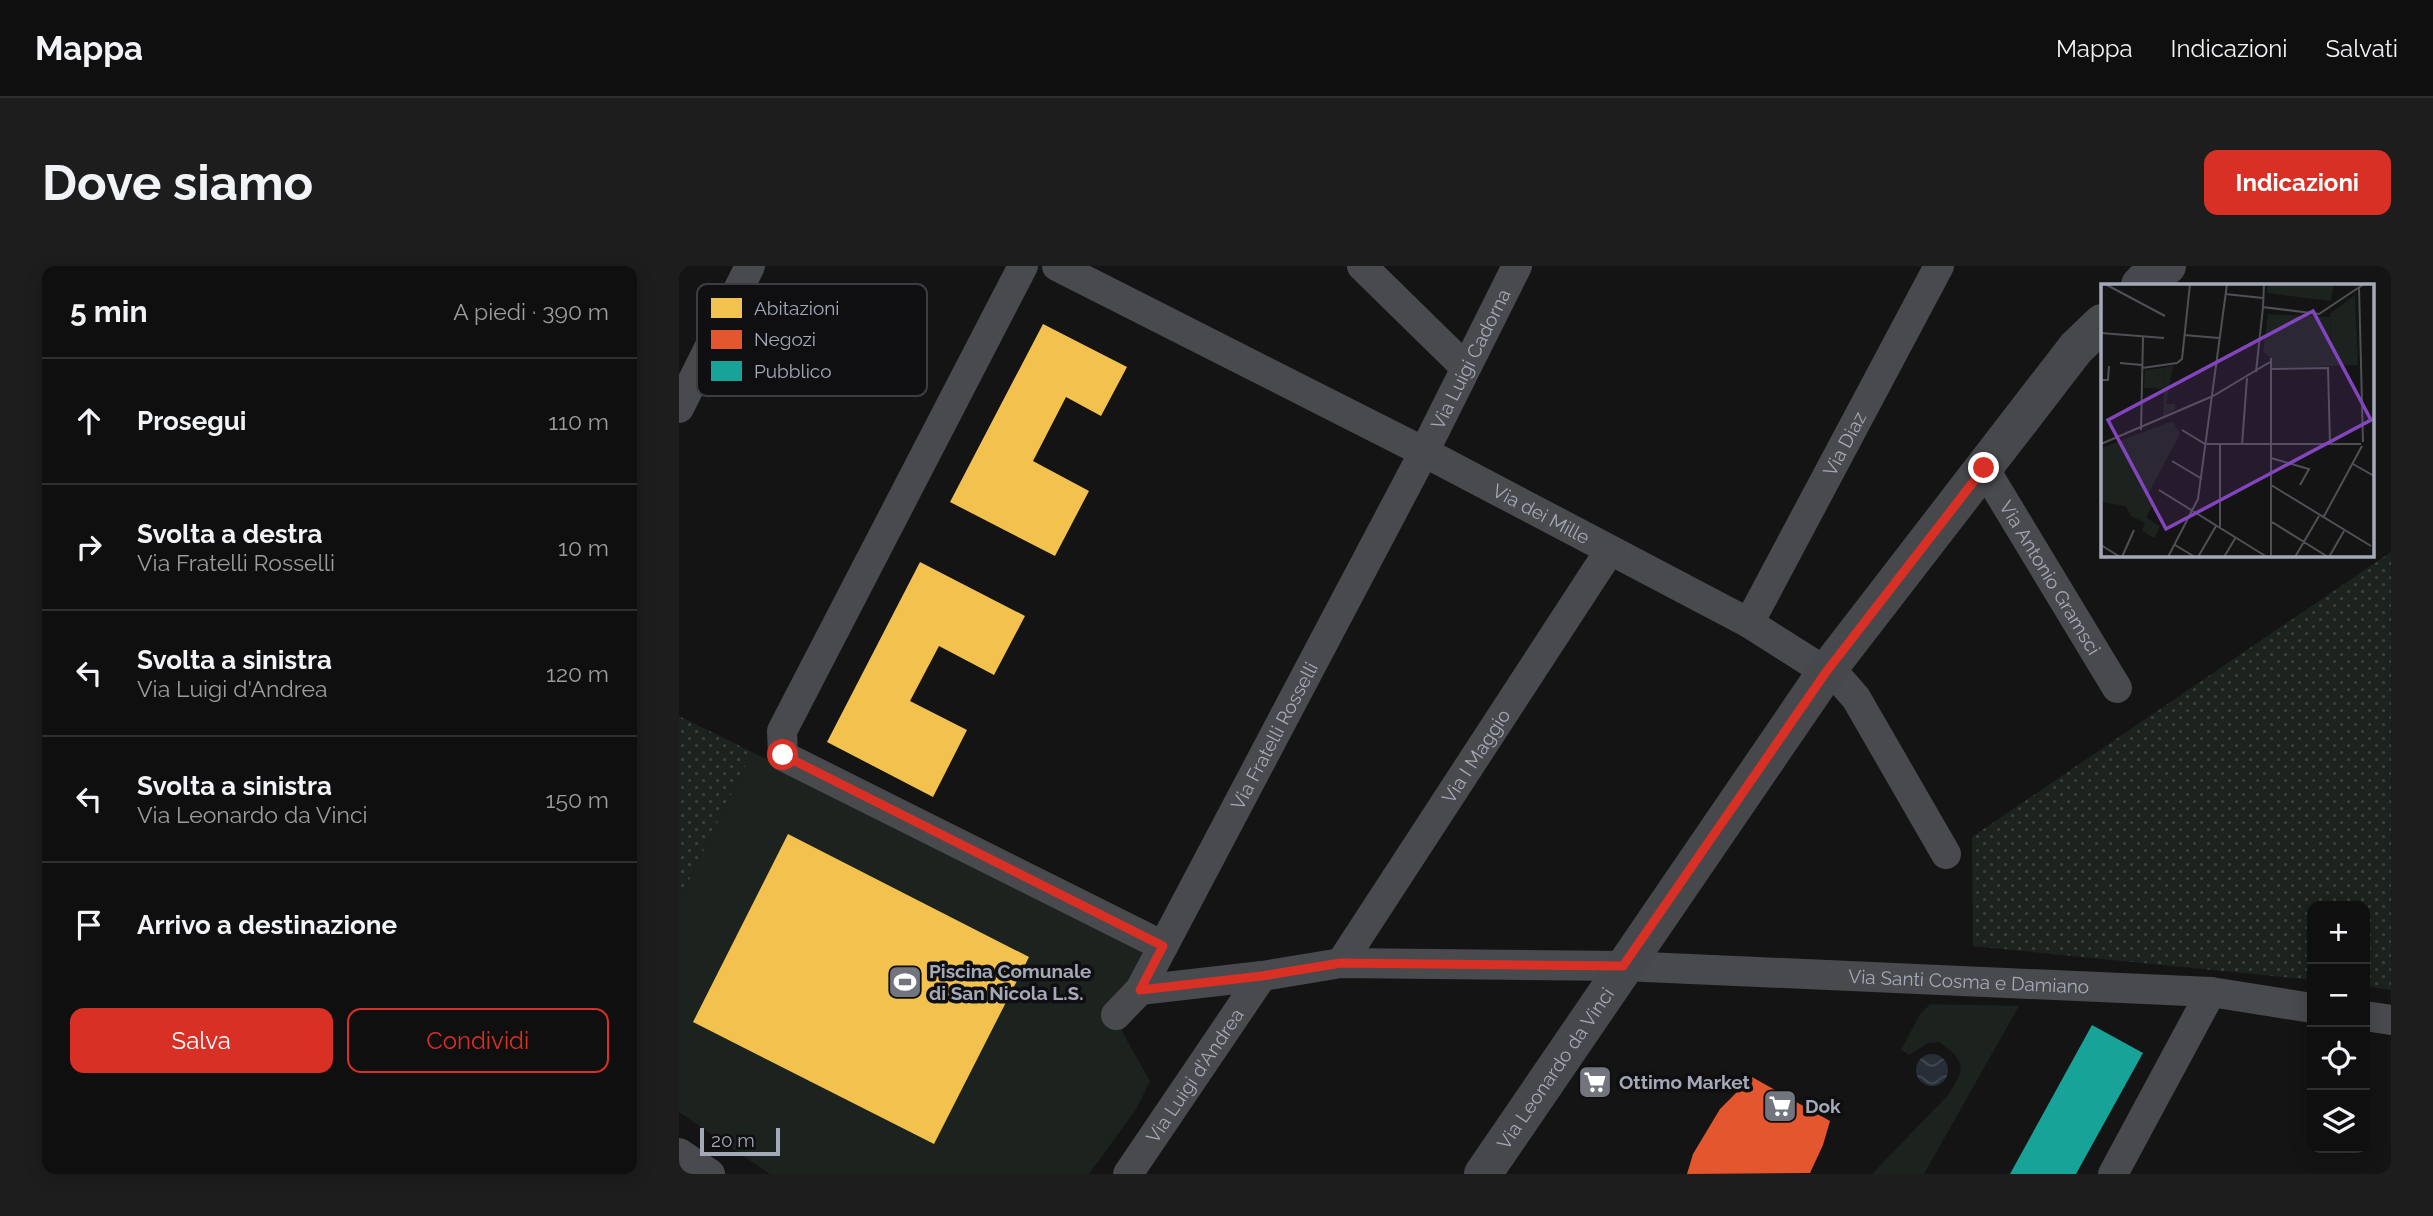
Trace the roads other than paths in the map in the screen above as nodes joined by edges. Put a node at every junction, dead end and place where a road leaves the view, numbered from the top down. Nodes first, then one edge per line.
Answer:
1 (750, 266) edge
2 (1023, 266) edge
3 (1057, 266) edge
4 (1362, 266) edge
5 (1517, 266) edge
6 (1939, 266) edge
7 (741, 284) edge
8 (2101, 324) edge
9 (1465, 367) junction
10 (697, 372) edge
11 (679, 408) edge
12 (1424, 452) junction
13 (1984, 468) junction
14 (1610, 550) junction
15 (1749, 623) junction
16 (1826, 672) junction
17 (2116, 688) dead end
18 (1946, 854) dead end
19 (1163, 946) junction
20 (1341, 963) junction
21 (1623, 966) junction
22 (1262, 976) junction
23 (1140, 990) junction
24 (2211, 992) junction
25 (2307, 1007) edge
26 (1116, 1014) dead end
27 (2370, 1017) edge
28 (2391, 1020) edge
29 (679, 1153) edge
30 (710, 1174) edge
31 (1128, 1174) edge
32 (1483, 1174) edge
33 (2113, 1174) edge

1 - 7 street
2 - 19 street
3 - 12 street, Via dei Mille
4 - 9 street
5 - 9 street, Via Luigi Cadorna
6 - 15 street, Via Diaz
8 - 13 street, Via Leonardo da Vinci
9 - 12 street, Via Luigi Cadorna
10 - 11 street
12 - 14 street, Via dei Mille
12 - 19 street, Via Fratelli Rosselli
13 - 16 street, Via Leonardo da Vinci
13 - 17 street, Via Antonio Gramsci
14 - 15 street, Via dei Mille
14 - 20 street, Via I Maggio
15 - 16 street, Via dei Mille
16 - 18 street, Via dei Mille
16 - 21 street, Via Leonardo da Vinci
19 - 23 street, Via Fratelli Rosselli
20 - 21 street, Via Luigi d'Andrea
20 - 22 street, Via Luigi d'Andrea
21 - 24 street, Via Santi Cosma e Damiano
21 - 32 street, Via Leonardo da Vinci
22 - 23 street, Via Luigi d'Andrea
22 - 31 street, Via Luigi d'Andrea
23 - 26 street, Via Fratelli Rosselli
24 - 25 street, Via Santi Cosma e Damiano
24 - 33 street
27 - 28 street
29 - 30 street

